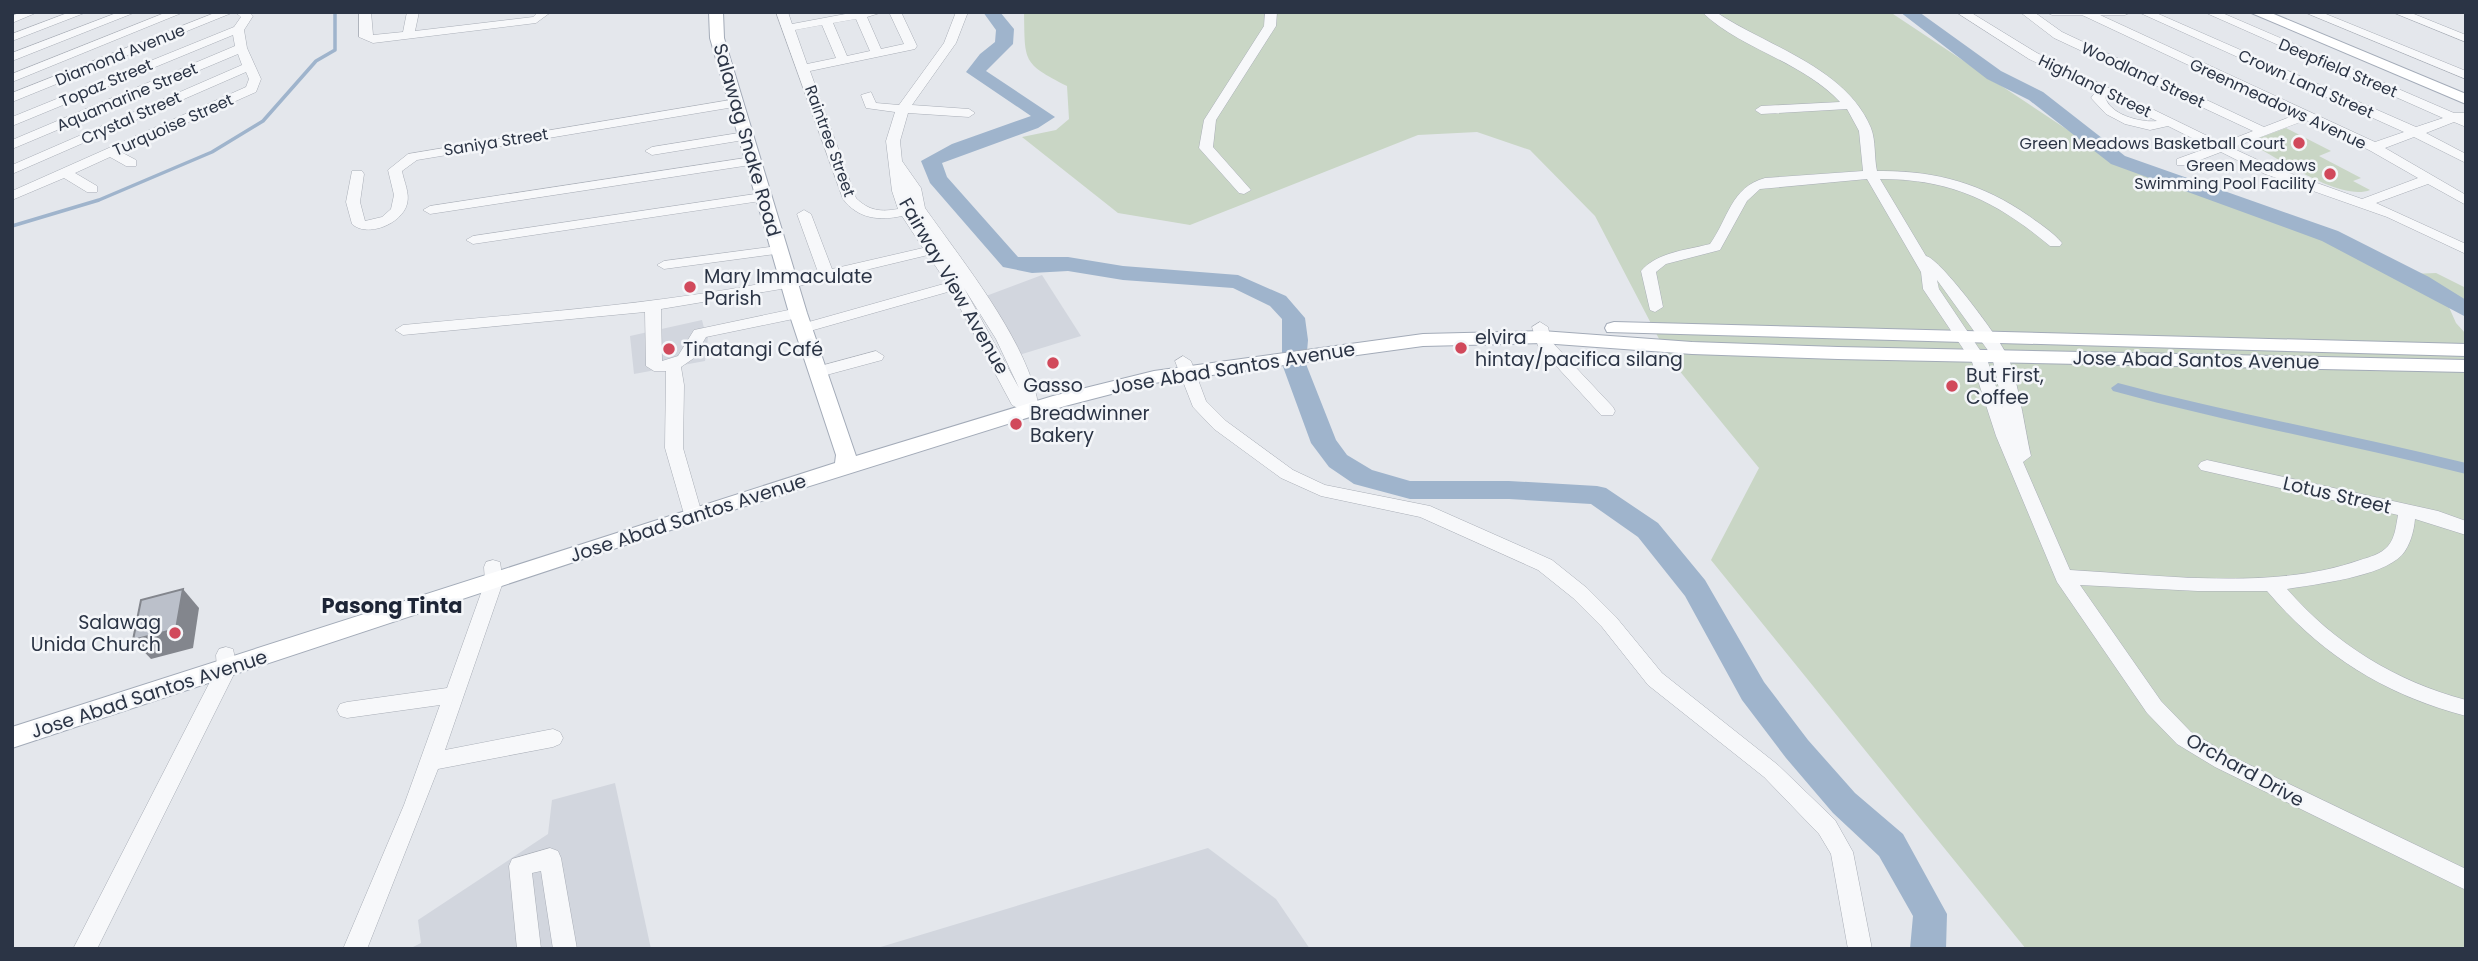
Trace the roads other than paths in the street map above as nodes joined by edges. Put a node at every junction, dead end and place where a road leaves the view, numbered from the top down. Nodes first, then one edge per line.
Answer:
1 (32, 12) edge
2 (81, 12) edge
3 (130, 12) edge
4 (178, 12) edge
5 (228, 12) edge
6 (241, 12) edge
7 (383, 12) edge
8 (413, 12) edge
9 (478, 12) edge
10 (545, 12) edge
11 (716, 12) edge
12 (782, 12) edge
13 (877, 12) edge
14 (895, 12) edge
15 (962, 12) edge
16 (1271, 12) edge
17 (1708, 12) edge
18 (1962, 12) edge
19 (2026, 12) edge
20 (2052, 12) edge
21 (2125, 12) edge
22 (2144, 12) edge
23 (2210, 12) edge
24 (2256, 12) edge
25 (2310, 12) edge
26 (2398, 12) edge
27 (365, 14) edge
28 (2087, 14) junction
29 (860, 15) junction
30 (510, 18) edge
31 (12, 20) edge
32 (826, 21) junction
33 (475, 27) junction
34 (788, 28) junction
35 (238, 29) junction
36 (408, 35) junction
37 (12, 38) edge
38 (2466, 39) edge
39 (241, 48) junction
40 (878, 55) junction
41 (12, 57) edge
42 (844, 62) junction
43 (250, 66) junction
44 (803, 69) junction
45 (2466, 75) edge
46 (13, 78) edge
47 (35, 89) junction
48 (867, 95) dead end
49 (12, 98) edge
50 (2466, 100) edge
51 (736, 103) junction
52 (1850, 105) junction
53 (902, 110) junction
54 (1761, 110) dead end
55 (969, 113) dead end
56 (2305, 116) junction
57 (2462, 118) edge
58 (12, 122) edge
59 (2263, 131) junction
60 (2415, 132) junction
61 (745, 136) junction
62 (12, 145) edge
63 (2221, 147) junction
64 (2374, 147) junction
65 (652, 151) dead end
66 (111, 152) junction
67 (2466, 159) edge
68 (752, 161) junction
69 (2182, 162) dead end
70 (131, 163) dead end
71 (12, 170) edge
72 (65, 173) junction
73 (357, 174) dead end
74 (1872, 177) junction
75 (2430, 179) junction
76 (92, 189) dead end
77 (1244, 190) dead end
78 (12, 196) edge
79 (762, 197) junction
80 (2466, 201) edge
81 (2364, 203) junction
82 (912, 209) junction
83 (430, 211) dead end
84 (804, 214) dead end
85 (1909, 238) junction
86 (473, 240) dead end
87 (2055, 243) dead end
88 (778, 250) junction
89 (933, 250) junction
90 (2466, 250) edge
91 (664, 265) dead end
92 (826, 274) junction
93 (794, 281) junction
94 (962, 284) junction
95 (653, 306) junction
96 (1656, 307) dead end
97 (800, 321) junction
98 (402, 330) dead end
99 (1541, 332) junction
100 (1964, 337) junction
101 (1988, 338) junction
102 (2466, 350) edge
103 (1975, 355) junction
104 (876, 356) dead end
105 (2000, 356) junction
106 (673, 364) junction
107 (1185, 366) junction
108 (2466, 366) edge
109 (819, 372) junction
110 (1027, 402) junction
111 (1607, 411) dead end
112 (845, 461) junction
113 (2207, 466) dead end
114 (691, 509) junction
115 (2407, 511) junction
116 (2466, 528) edge
117 (2059, 568) junction
118 (494, 574) junction
119 (2272, 584) junction
120 (227, 661) junction
121 (453, 695) junction
122 (2466, 708) edge
123 (347, 710) dead end
124 (12, 723) edge
125 (12, 738) edge
126 (553, 738) dead end
127 (430, 762) junction
128 (2466, 880) edge
129 (85, 949) edge
130 (355, 949) edge
131 (529, 949) edge
132 (565, 949) edge
133 (1860, 949) edge

1 - 31 street
2 - 37 street
3 - 41 street
4 - 46 street
5 - 47 street, Diamond Avenue
6 - 35 street
7 - 27 street
8 - 36 street
9 - 33 street
10 - 30 street
11 - 51 main road, Salawag Snake Road
12 - 34 street, Raintree Street
13 - 29 street
14 - 40 street
15 - 53 street, Fairway View Avenue
16 - 77 street
17 - 52 street, Orchard Drive
18 - 63 street, Highland Street
19 - 59 street, Woodland Street
20 - 28 street
21 - 28 street
22 - 60 street, Crown Land Street
23 - 57 street, Deepfield Street
24 - 50 main road
25 - 45 street
26 - 38 street
27 - 36 street
28 - 56 street, Greenmeadows Avenue
29 - 32 street
29 - 40 street
30 - 33 street
32 - 34 street
32 - 42 street
33 - 36 street
34 - 44 street, Raintree Street
35 - 39 street
35 - 58 street, Topaz Street
39 - 43 street
39 - 62 street, Aquamarine Street
40 - 42 street
42 - 44 street
43 - 66 street, Turquoise Street
43 - 71 street, Crystal Street
44 - 82 street, Raintree Street
46 - 47 street
47 - 49 street, Diamond Avenue
48 - 53 street
51 - 61 main road, Salawag Snake Road
51 - 73 street, Saniya Street
52 - 54 street
52 - 74 street, Orchard Drive
53 - 55 street
53 - 82 street, Fairway View Avenue
56 - 59 street
56 - 64 street, Greenmeadows Avenue
57 - 60 street
59 - 63 street
60 - 64 street
60 - 67 street, Crown Land Street
61 - 65 street
61 - 68 main road, Salawag Snake Road
63 - 69 street
63 - 81 street, Highland Street
64 - 75 street, Greenmeadows Avenue
66 - 70 street
66 - 72 street, Turquoise Street
68 - 79 main road, Salawag Snake Road
68 - 83 street
72 - 76 street
72 - 78 street, Turquoise Street
74 - 85 street, Orchard Drive
74 - 87 street
74 - 96 street
75 - 80 street, Greenmeadows Avenue
75 - 81 street
79 - 86 street
79 - 88 main road, Salawag Snake Road
81 - 90 street, Highland Street
82 - 89 street, Fairway View Avenue
82 - 94 street, Fairway View Avenue
84 - 92 street
85 - 100 street, Orchard Drive
85 - 101 street, Orchard Drive
88 - 91 street
88 - 93 main road, Salawag Snake Road
89 - 92 street
89 - 94 street, Fairway View Avenue
92 - 93 street
93 - 95 street
93 - 97 main road, Salawag Snake Road
94 - 97 street
94 - 110 street, Fairway View Avenue
95 - 98 street
95 - 106 street
97 - 106 street
97 - 109 main road, Salawag Snake Road
99 - 100 main road, Jose Abad Santos Avenue
99 - 103 main road, Jose Abad Santos Avenue
99 - 107 main road, Jose Abad Santos Avenue
99 - 111 street
100 - 101 main road, Jose Abad Santos Avenue
100 - 103 street, Orchard Drive
101 - 102 main road, Jose Abad Santos Avenue
101 - 105 street, Orchard Drive
103 - 105 main road, Jose Abad Santos Avenue
103 - 117 street, Orchard Drive
104 - 109 street
105 - 108 main road, Jose Abad Santos Avenue
105 - 117 street, Orchard Drive
106 - 114 street
107 - 110 main road, Jose Abad Santos Avenue
107 - 133 street
109 - 112 main road, Salawag Snake Road
110 - 112 main road, Jose Abad Santos Avenue
112 - 114 main road, Jose Abad Santos Avenue
113 - 115 street, Lotus Street
114 - 118 main road, Jose Abad Santos Avenue
115 - 116 street, Lotus Street
115 - 119 street
117 - 119 street
117 - 128 street, Orchard Drive
118 - 120 main road, Jose Abad Santos Avenue
118 - 121 street
119 - 122 street
120 - 124 main road, Jose Abad Santos Avenue
120 - 125 main road, Jose Abad Santos Avenue
120 - 129 street
121 - 123 street
121 - 127 street
126 - 127 street
127 - 130 street
131 - 132 street

